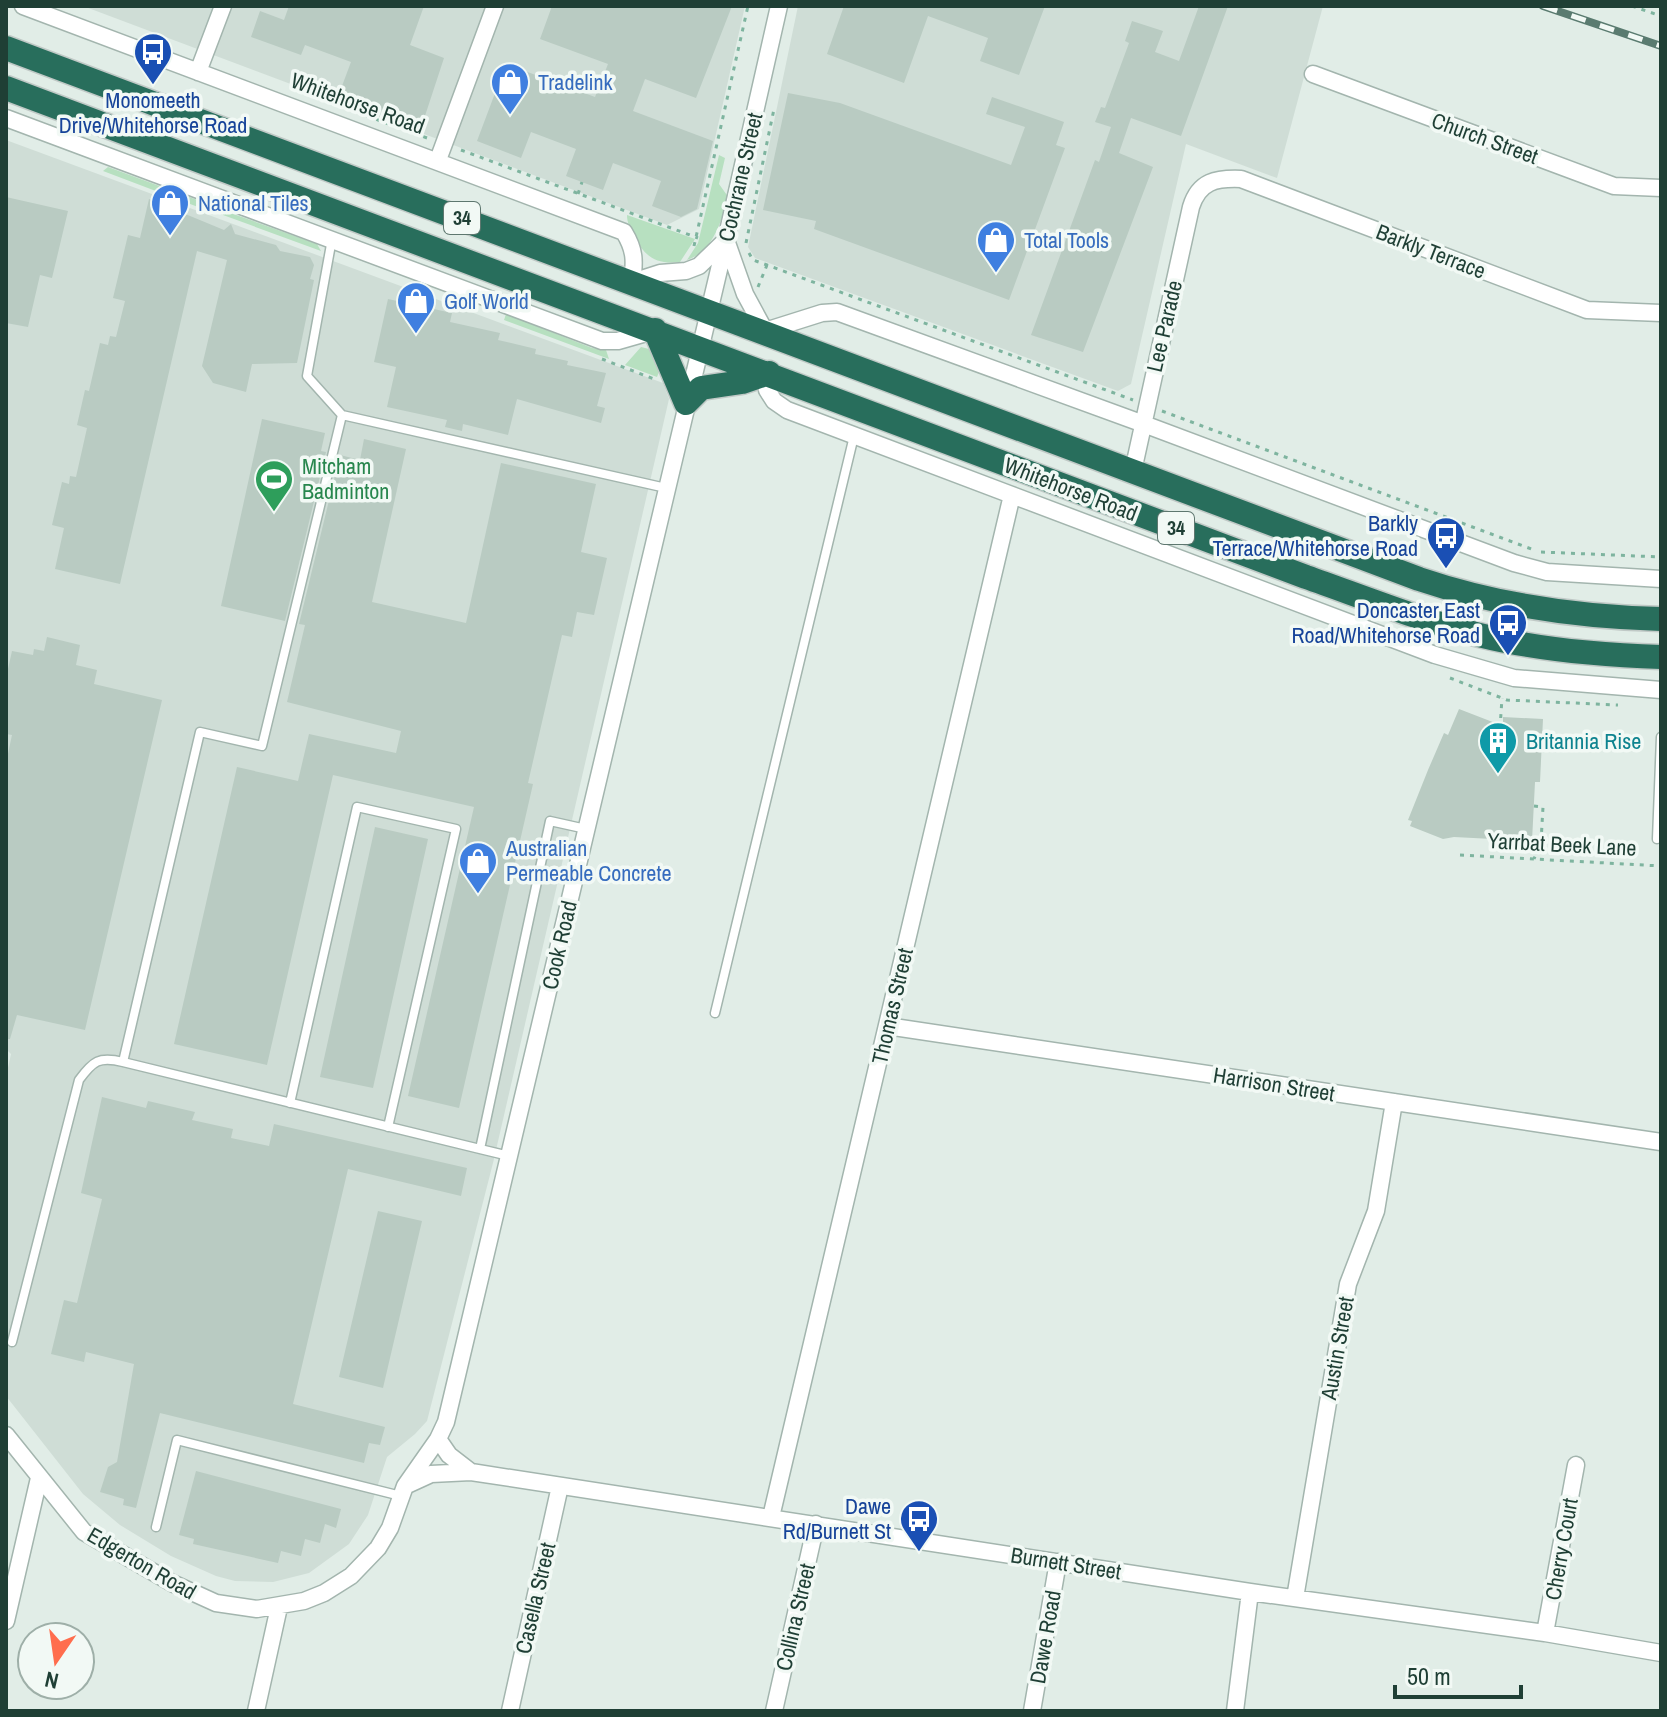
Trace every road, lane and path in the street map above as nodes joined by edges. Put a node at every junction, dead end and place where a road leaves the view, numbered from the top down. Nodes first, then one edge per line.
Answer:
1 (23, 6) edge
2 (223, 6) edge
3 (495, 6) edge
4 (748, 6) edge
5 (779, 6) edge
6 (1632, 6) edge
7 (1661, 16) edge
8 (6, 48) edge
9 (198, 72) junction
10 (1313, 74) dead end
11 (6, 88) edge
12 (776, 103) dead end
13 (368, 116) dead end
14 (6, 118) edge
15 (102, 124) junction
16 (95, 150) junction
17 (440, 152) junction
18 (582, 182) dead end
19 (1205, 184) joint
20 (1661, 188) edge
21 (578, 194) junction
22 (332, 238) junction
23 (726, 240) junction
24 (632, 282) junction
25 (708, 311) junction
26 (1661, 313) edge
27 (655, 330) junction
28 (765, 331) junction
29 (700, 348) junction
30 (769, 373) junction
31 (686, 403) junction
32 (1146, 405) junction
33 (342, 415) junction
34 (1141, 423) junction
35 (854, 435) junction
36 (1133, 471) junction
37 (666, 488) junction
38 (1012, 495) junction
39 (1661, 557) edge
40 (1661, 579) edge
41 (1661, 619) edge
42 (1661, 657) edge
43 (1661, 690) edge
44 (1502, 698) dead end
45 (1496, 734) dead end
46 (1661, 737) edge
47 (1534, 806) dead end
48 (587, 829) junction
49 (1657, 839) dead end
50 (1460, 855) dead end
51 (1534, 859) junction
52 (1661, 866) edge
53 (715, 1013) dead end
54 (887, 1026) junction
55 (123, 1062) junction
56 (1394, 1102) junction
57 (290, 1103) junction
58 (388, 1127) junction
59 (1661, 1142) edge
60 (480, 1149) junction
61 (509, 1156) junction
62 (12, 1342) dead end
63 (6, 1435) edge
64 (438, 1439) junction
65 (1576, 1465) dead end
66 (471, 1472) junction
67 (39, 1478) junction
68 (560, 1486) junction
69 (403, 1491) junction
70 (771, 1517) junction
71 (816, 1524) junction
72 (156, 1527) dead end
73 (1058, 1562) junction
74 (1250, 1592) junction
75 (1295, 1598) junction
76 (279, 1607) junction
77 (6, 1621) edge
78 (1545, 1633) junction
79 (1661, 1653) edge
80 (256, 1711) edge
81 (510, 1711) edge
82 (774, 1711) edge
83 (1032, 1711) edge
84 (1235, 1711) edge

1 - 9 street, Whitehorse Road
2 - 9 street
3 - 17 street
4 - 21 path
5 - 23 street, Cochrane Street
6 - 7 path
8 - 24 highway, Whitehorse Road / 34
9 - 17 street, Whitehorse Road
10 - 20 street, Church Street
11 - 15 highway, Whitehorse Road / 34
12 - 32 path
13 - 17 path
14 - 16 street
15 - 16 lane
15 - 27 highway, Whitehorse Road / 34
16 - 22 street
17 - 21 path
17 - 24 street, Whitehorse Road
18 - 21 path
19 - 26 street, Barkly Terrace
19 - 32 street, Lee Parade
22 - 27 street
22 - 33 lane
23 - 24 street
23 - 25 street, Cochrane Street
23 - 28 street
24 - 25 highway, Whitehorse Road / 34
25 - 28 highway, Whitehorse Road / 34
25 - 29 street, Cochrane Street
27 - 29 highway, Whitehorse Road / 34
27 - 31 highway
28 - 34 street
28 - 36 highway, Whitehorse Road / 34
29 - 30 highway, Whitehorse Road / 34
29 - 31 street, Cook Road
30 - 31 highway
30 - 35 street, Whitehorse Road
30 - 42 highway, Whitehorse Road / 34
31 - 37 street, Cook Road
32 - 34 street, Lee Parade
32 - 39 path
33 - 37 lane
33 - 55 lane
34 - 36 street, Lee Parade
34 - 40 street
35 - 38 street, Whitehorse Road
35 - 53 lane
36 - 41 highway, Whitehorse Road / 34
37 - 48 street, Cook Road
38 - 43 street, Whitehorse Road
38 - 54 street, Thomas Street
44 - 45 path
46 - 49 lane
47 - 51 path
48 - 60 lane
48 - 61 street, Cook Road
50 - 51 path, Yarrbat Beek Lane
51 - 52 path, Yarrbat Beek Lane
54 - 56 street, Harrison Street
54 - 70 street, Thomas Street
55 - 57 lane
55 - 62 lane
56 - 59 street, Harrison Street
56 - 75 street, Austin Street
57 - 58 lane
57 - 58 lane
58 - 60 lane
60 - 61 lane
61 - 64 street, Cook Road
63 - 67 street, Edgerton Road
64 - 66 street
64 - 69 street, Cook Road
65 - 78 street, Cherry Court
66 - 68 street, Burnett Street
66 - 69 street, Burnett Street
67 - 76 street, Edgerton Road
67 - 77 street
68 - 70 street, Burnett Street
68 - 81 street, Casella Street
69 - 72 lane
69 - 76 street, Edgerton Road
70 - 71 street, Burnett Street
71 - 73 street, Burnett Street
71 - 82 street, Collina Street
73 - 74 street, Burnett Street
73 - 83 street, Dawe Road
74 - 75 street, Burnett Street
74 - 84 street
75 - 78 street, Burnett Street
76 - 80 street
78 - 79 street, Burnett Street

